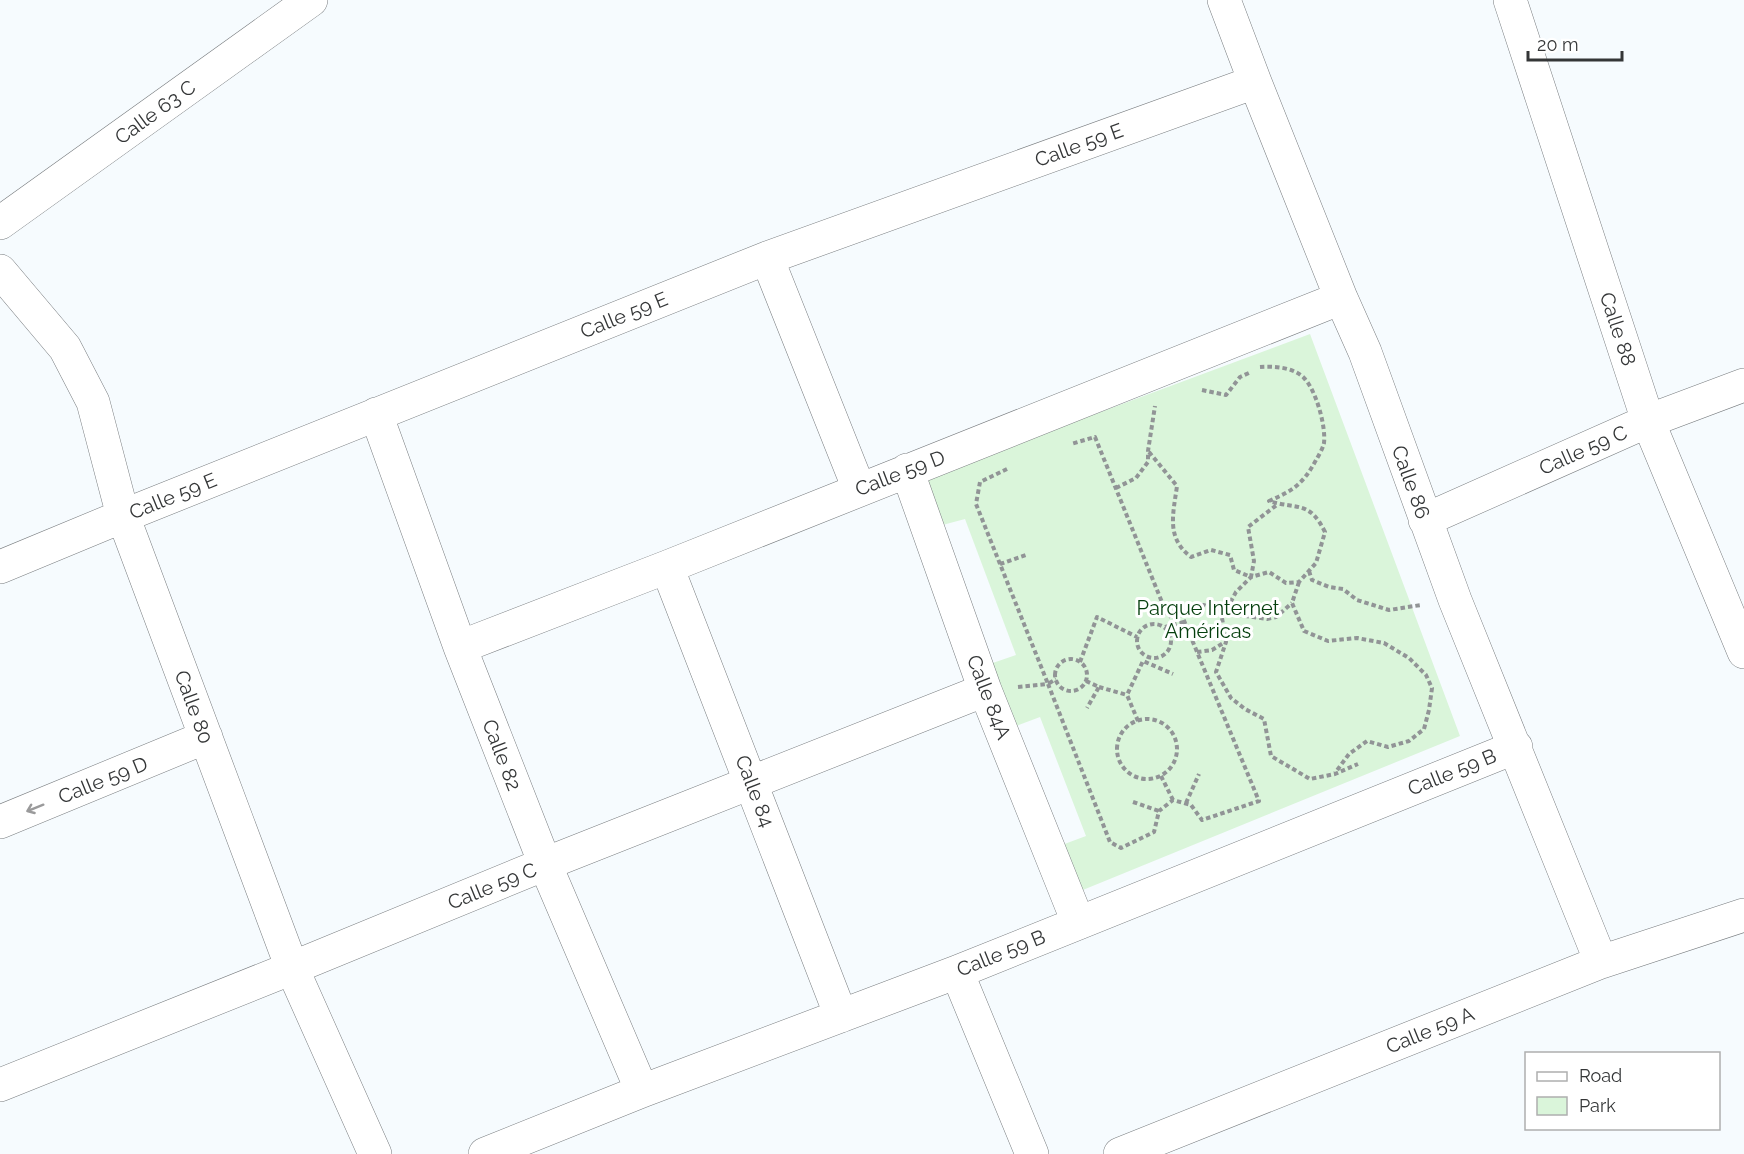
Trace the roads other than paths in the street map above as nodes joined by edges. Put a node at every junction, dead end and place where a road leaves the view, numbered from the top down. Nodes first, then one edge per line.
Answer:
1 (311, 0) edge
2 (1224, 0) edge
3 (1510, 0) edge
4 (1255, 82) junction
5 (0, 223) edge
6 (767, 258) junction
7 (0, 271) edge
8 (1341, 298) junction
9 (1744, 385) edge
10 (376, 414) junction
11 (1648, 421) junction
12 (907, 470) junction
13 (860, 489) junction
14 (123, 516) junction
15 (1425, 520) junction
16 (0, 567) edge
17 (667, 567) junction
18 (460, 647) junction
19 (1744, 652) edge
20 (985, 690) junction
21 (206, 737) junction
22 (1516, 747) junction
23 (752, 782) junction
24 (0, 822) edge
25 (545, 864) junction
26 (1744, 915) edge
27 (1078, 922) junction
28 (1601, 962) junction
29 (292, 968) junction
30 (957, 972) junction
31 (841, 1016) junction
32 (0, 1085) edge
33 (642, 1091) junction
34 (375, 1154) edge
35 (485, 1154) edge
36 (1032, 1154) edge
37 (1120, 1154) edge

1 - 5 street, Calle 63 C
2 - 4 street, Calle 86
3 - 11 street, Calle 88
4 - 6 street, Calle 59 E
4 - 8 street, Calle 86
6 - 10 street, Calle 59 E
6 - 13 street
7 - 14 street, Calle 80
8 - 12 street, Calle 59 D
8 - 15 street, Calle 86
9 - 11 street, Calle 59 C
10 - 14 street, Calle 59 E
10 - 18 street, Calle 82
11 - 15 street, Calle 59 C
11 - 19 street, Calle 88
12 - 13 street, Calle 59 D
12 - 20 street, Calle 84A
13 - 17 street, Calle 59 D
14 - 16 street, Calle 59 E
14 - 21 street, Calle 80
15 - 22 street, Calle 86
17 - 18 street, Calle 59 D
17 - 23 street, Calle 84
18 - 25 street, Calle 82
20 - 23 street, Calle 59 C
20 - 27 street, Calle 84A
21 -> 24 street, Calle 59 D
21 - 29 street, Calle 80
22 - 27 street, Calle 59 B
22 - 28 street, Calle 86
23 - 25 street, Calle 59 C
23 - 31 street, Calle 84
25 - 29 street, Calle 59 C
25 - 33 street, Calle 82
26 - 28 street, Calle 59 A
27 - 30 street, Calle 59 B
28 - 37 street, Calle 59 A
29 - 32 street, Calle 59 C
29 - 34 street, Calle 80
30 - 31 street, Calle 59 B
30 - 36 street
31 - 33 street, Calle 59 B
33 - 35 street, Calle 59 B

